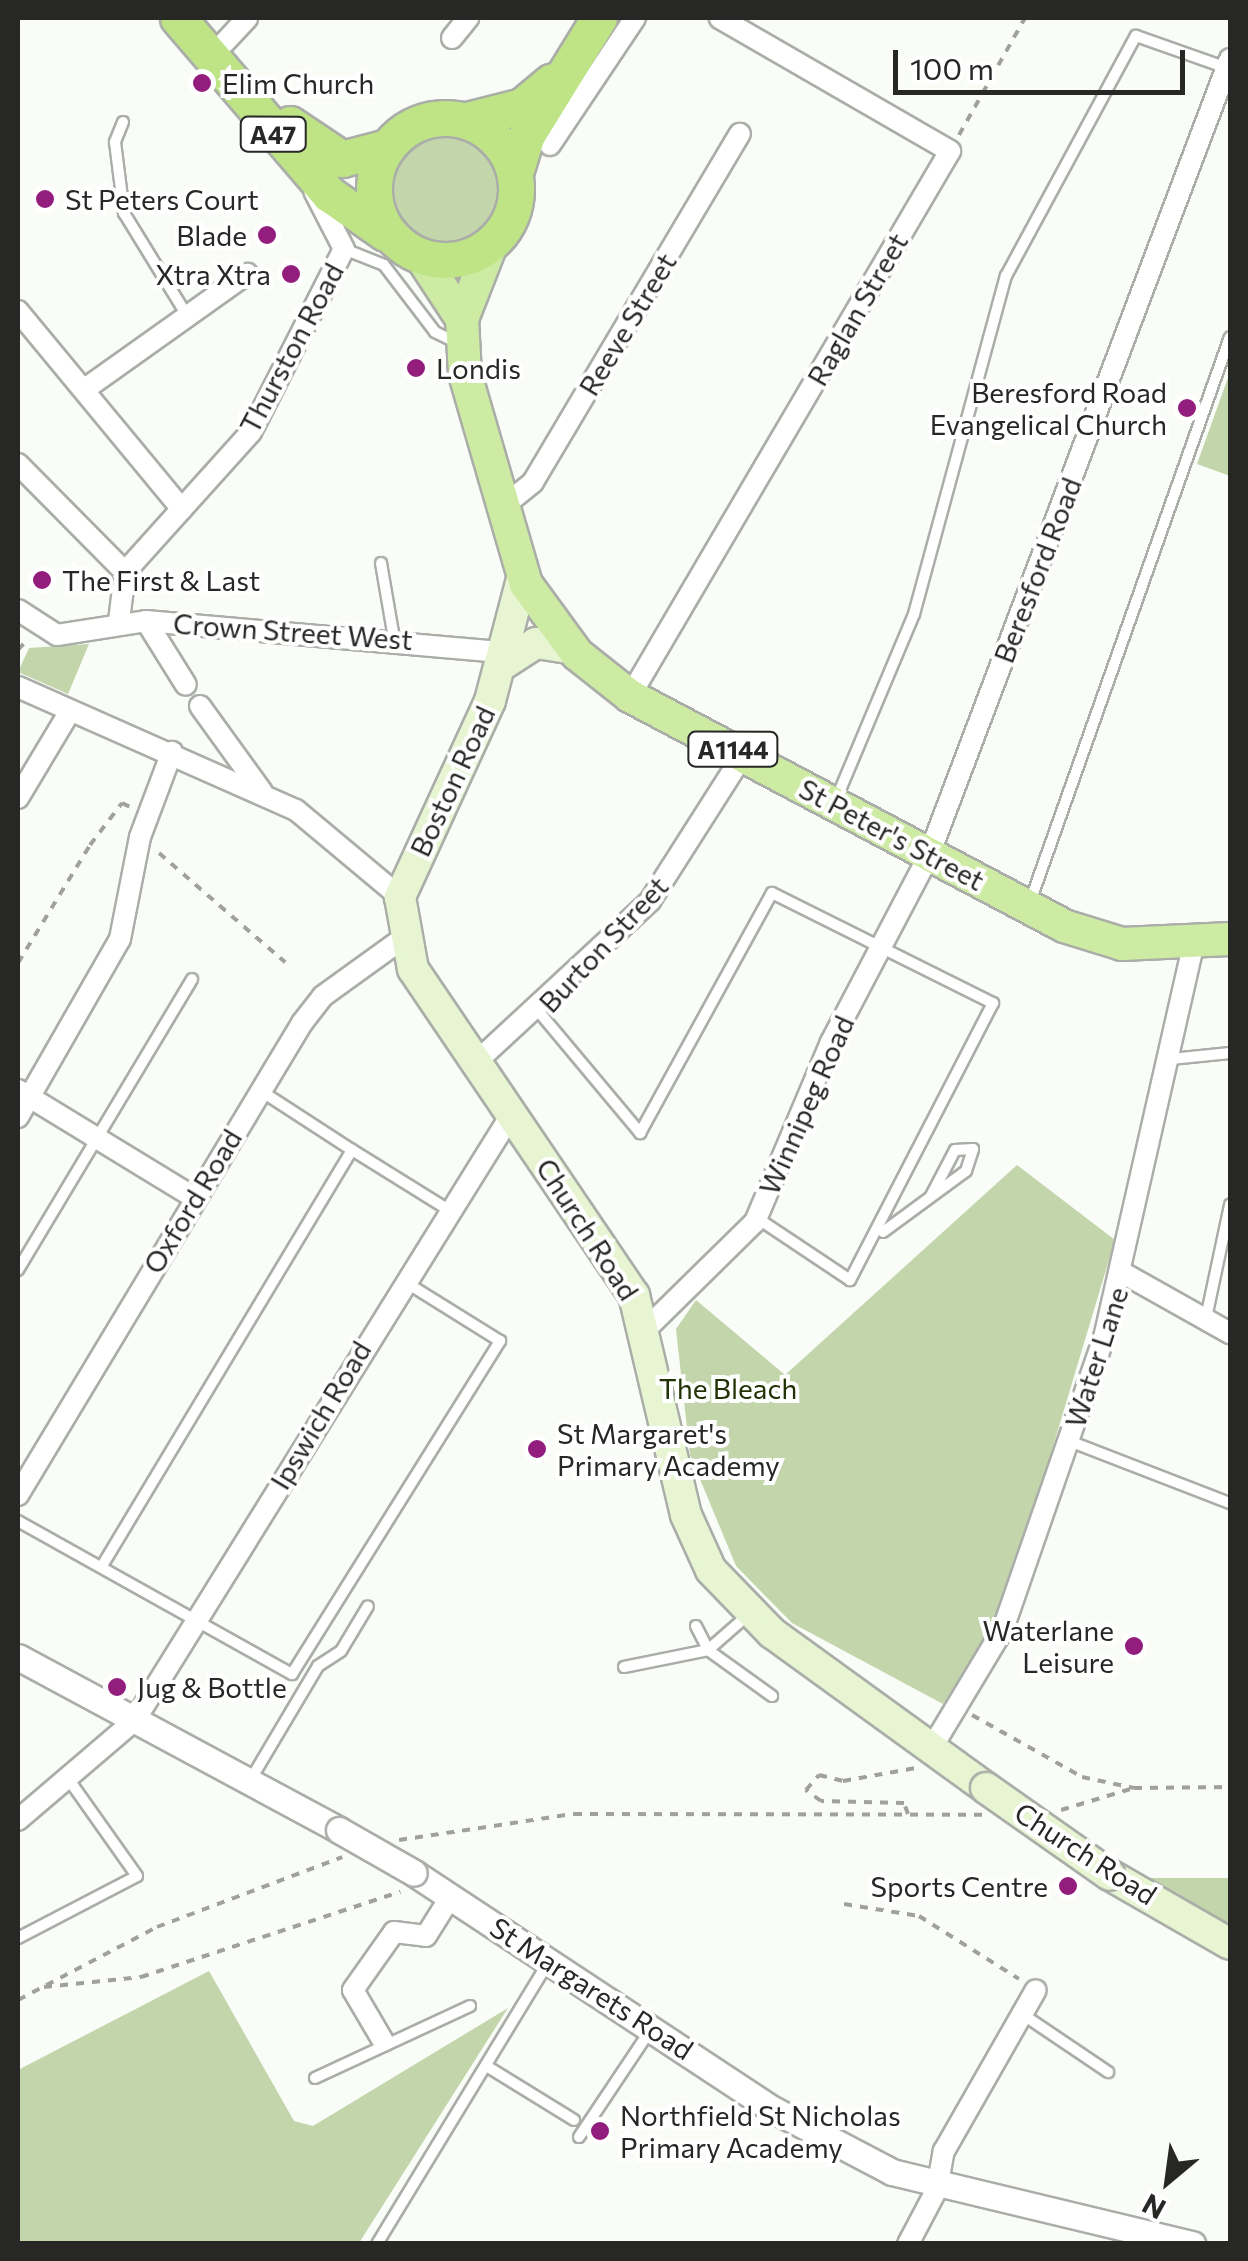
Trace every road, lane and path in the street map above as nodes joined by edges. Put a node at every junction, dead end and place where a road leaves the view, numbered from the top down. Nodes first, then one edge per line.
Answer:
1 (178, 18) edge
2 (468, 18) edge
3 (599, 18) edge
4 (636, 18) edge
5 (720, 18) edge
6 (1025, 18) edge
7 (226, 26) edge
8 (452, 38) dead end
9 (1229, 64) edge
10 (567, 69) junction
11 (467, 120) junction
12 (123, 122) dead end
13 (740, 134) dead end
14 (550, 145) dead end
15 (387, 147) junction
16 (950, 151) junction
17 (299, 162) junction
18 (516, 170) junction
19 (385, 233) junction
20 (491, 245) junction
21 (344, 249) junction
22 (420, 255) junction
23 (247, 274) dead end
24 (18, 311) edge
25 (186, 312) junction
26 (462, 332) junction
27 (1230, 337) edge
28 (85, 390) junction
29 (18, 464) edge
30 (505, 504) junction
31 (182, 509) junction
32 (381, 563) dead end
33 (124, 572) junction
34 (523, 574) junction
35 (18, 610) edge
36 (120, 621) junction
37 (146, 621) junction
38 (394, 638) junction
39 (573, 649) junction
40 (506, 655) junction
41 (186, 685) dead end
42 (18, 687) edge
43 (630, 696) junction
44 (200, 706) dead end
45 (70, 711) junction
46 (172, 752) junction
47 (744, 755) junction
48 (264, 793) junction
49 (18, 798) edge
50 (835, 802) junction
51 (148, 816) junction
52 (140, 837) junction
53 (929, 856) junction
54 (400, 897) junction
55 (1028, 908) junction
56 (402, 939) junction
57 (1230, 939) edge
58 (1194, 942) junction
59 (881, 947) junction
60 (285, 962) dead end
61 (18, 964) edge
62 (192, 979) dead end
63 (539, 1012) junction
64 (1230, 1053) edge
65 (1171, 1059) junction
66 (473, 1065) junction
67 (261, 1090) junction
68 (24, 1094) edge
69 (511, 1115) junction
70 (18, 1116) edge
71 (98, 1139) junction
72 (352, 1150) junction
73 (932, 1196) junction
74 (193, 1197) junction
75 (1230, 1205) edge
76 (447, 1209) junction
77 (756, 1218) junction
78 (878, 1235) junction
79 (18, 1270) edge
80 (1123, 1273) junction
81 (402, 1280) junction
82 (1206, 1319) junction
83 (647, 1328) junction
84 (1230, 1333) edge
85 (1070, 1441) junction
86 (18, 1495) edge
87 (1230, 1502) edge
88 (18, 1521) edge
89 (102, 1566) junction
90 (368, 1606) dead end
91 (749, 1614) junction
92 (197, 1619) junction
93 (696, 1626) dead end
94 (708, 1650) junction
95 (18, 1657) edge
96 (624, 1667) dead end
97 (772, 1696) dead end
98 (960, 1707) junction
99 (135, 1720) junction
100 (931, 1749) junction
101 (69, 1780) junction
102 (250, 1780) junction
103 (1134, 1788) junction
104 (1230, 1788) edge
105 (989, 1801) junction
106 (1042, 1811) dead end
107 (908, 1814) junction
108 (20, 1815) edge
109 (379, 1846) dead end
110 (360, 1851) dead end
111 (431, 1884) junction
112 (844, 1904) dead end
113 (18, 1938) edge
114 (1230, 1944) edge
115 (551, 1958) junction
116 (41, 1988) junction
117 (1036, 1990) joint
118 (18, 2000) edge
119 (470, 2006) dead end
120 (1022, 2014) junction
121 (652, 2027) junction
122 (383, 2041) junction
123 (488, 2067) junction
124 (1108, 2072) dead end
125 (315, 2078) dead end
126 (574, 2120) dead end
127 (579, 2136) dead end
128 (938, 2189) junction
129 (377, 2244) edge
130 (908, 2244) edge
131 (1193, 2244) edge

1 - 17 highway, A47
2 - 8 street
3 - 10 highway
4 - 14 street
5 - 16 street
6 - 16 path
7 - 15 highway, A47
9 - 50 lane
9 - 53 street, Beresford Road
10 - 11 highway
10 - 18 highway
11 - 15 highway
11 - 18 highway
12 - 25 lane
13 - 30 street, Reeve Street
15 - 19 highway
16 - 43 street, Raglan Street
17 - 19 highway, A47
17 - 21 street, Thurston Road
18 - 20 highway
19 - 22 highway
20 - 22 highway
20 - 26 main road
21 - 26 lane
21 - 31 street, Thurston Road
22 - 26 main road, St Peter's Street / A1144
23 - 25 street
24 - 28 street
25 - 28 street
26 - 30 main road, St Peter's Street / A1144
27 - 55 lane
28 - 31 street
29 - 33 street
30 - 34 main road, St Peter's Street / A1144
31 - 33 street, Thurston Road
32 - 38 lane
33 - 36 street
34 - 39 main road, St Peter's Street / A1144
34 - 40 main road, Boston Road
35 - 36 street, Crown Street West
36 - 37 street, Crown Street West
37 - 38 street, Crown Street West
37 - 41 street
38 - 40 street, Crown Street West
39 - 40 main road
39 - 43 main road, St Peter's Street / A1144
40 - 54 main road, Boston Road
42 - 45 street
43 - 47 main road, St Peter's Street / A1144
44 - 48 street
45 - 46 street
45 - 49 street
46 - 48 street
46 - 51 street
47 - 50 main road, St Peter's Street / A1144
47 - 63 street, Burton Street
48 - 54 street
50 - 53 main road, St Peter's Street / A1144
51 - 52 street
51 - 61 path
52 - 60 path
52 - 68 street
53 - 55 main road, St Peter's Street / A1144
53 - 59 street, Winnipeg Road
54 - 56 main road, Church Road
55 - 58 main road, St Peter's Street / A1144
56 - 66 main road, Church Road
56 - 67 street, Oxford Road
57 - 58 main road, St Peter's Street / A1144
58 - 65 street, Water Lane
59 - 63 lane
59 - 77 street, Winnipeg Road
59 - 78 lane
62 - 71 lane
63 - 66 street, Burton Street
64 - 65 lane
65 - 80 street, Water Lane
66 - 69 main road, Church Road
67 - 72 lane
67 - 74 street, Oxford Road
68 - 70 street
68 - 71 street
69 - 76 street, Ipswich Road
69 - 83 main road, Church Road
71 - 74 street
71 - 79 lane
72 - 76 lane
72 - 89 lane
73 - 73 lane
73 - 78 lane
74 - 86 street, Oxford Road
75 - 82 lane
76 - 81 street, Ipswich Road
77 - 78 lane
77 - 83 street, Winnipeg Road
80 - 82 street
80 - 85 street, Water Lane
81 - 92 street, Ipswich Road
81 - 92 lane
82 - 84 street
83 - 91 main road, Church Road
85 - 87 lane
85 - 98 street, Water Lane
88 - 89 lane
89 - 92 lane
90 - 102 lane
91 - 94 lane
91 - 100 main road, Church Road
92 - 99 street, Ipswich Road
93 - 94 lane
94 - 96 lane
94 - 97 lane
95 - 99 street, St Margarets Road
98 - 100 street, Water Lane
98 - 103 path
99 - 101 street, Ipswich Road
99 - 102 street, St Margarets Road
100 - 105 main road, Church Road
100 - 107 path
101 - 108 street, Ipswich Road
101 - 113 lane
102 - 111 street, St Margarets Road, bridge
103 - 104 path
103 - 106 path
105 - 107 path
105 - 114 main road, Church Road, bridge
107 - 109 path
110 - 116 path
111 - 115 street, St Margarets Road
111 - 116 path
111 - 122 street
112 - 117 path
115 - 121 street, St Margarets Road
115 - 123 lane
116 - 118 path
117 - 120 street
119 - 122 lane
120 - 124 lane
120 - 128 street
121 - 127 lane
121 - 128 street, St Margarets Road
122 - 125 lane
123 - 126 lane
123 - 129 lane
128 - 130 street
128 - 131 street, St Margarets Road

